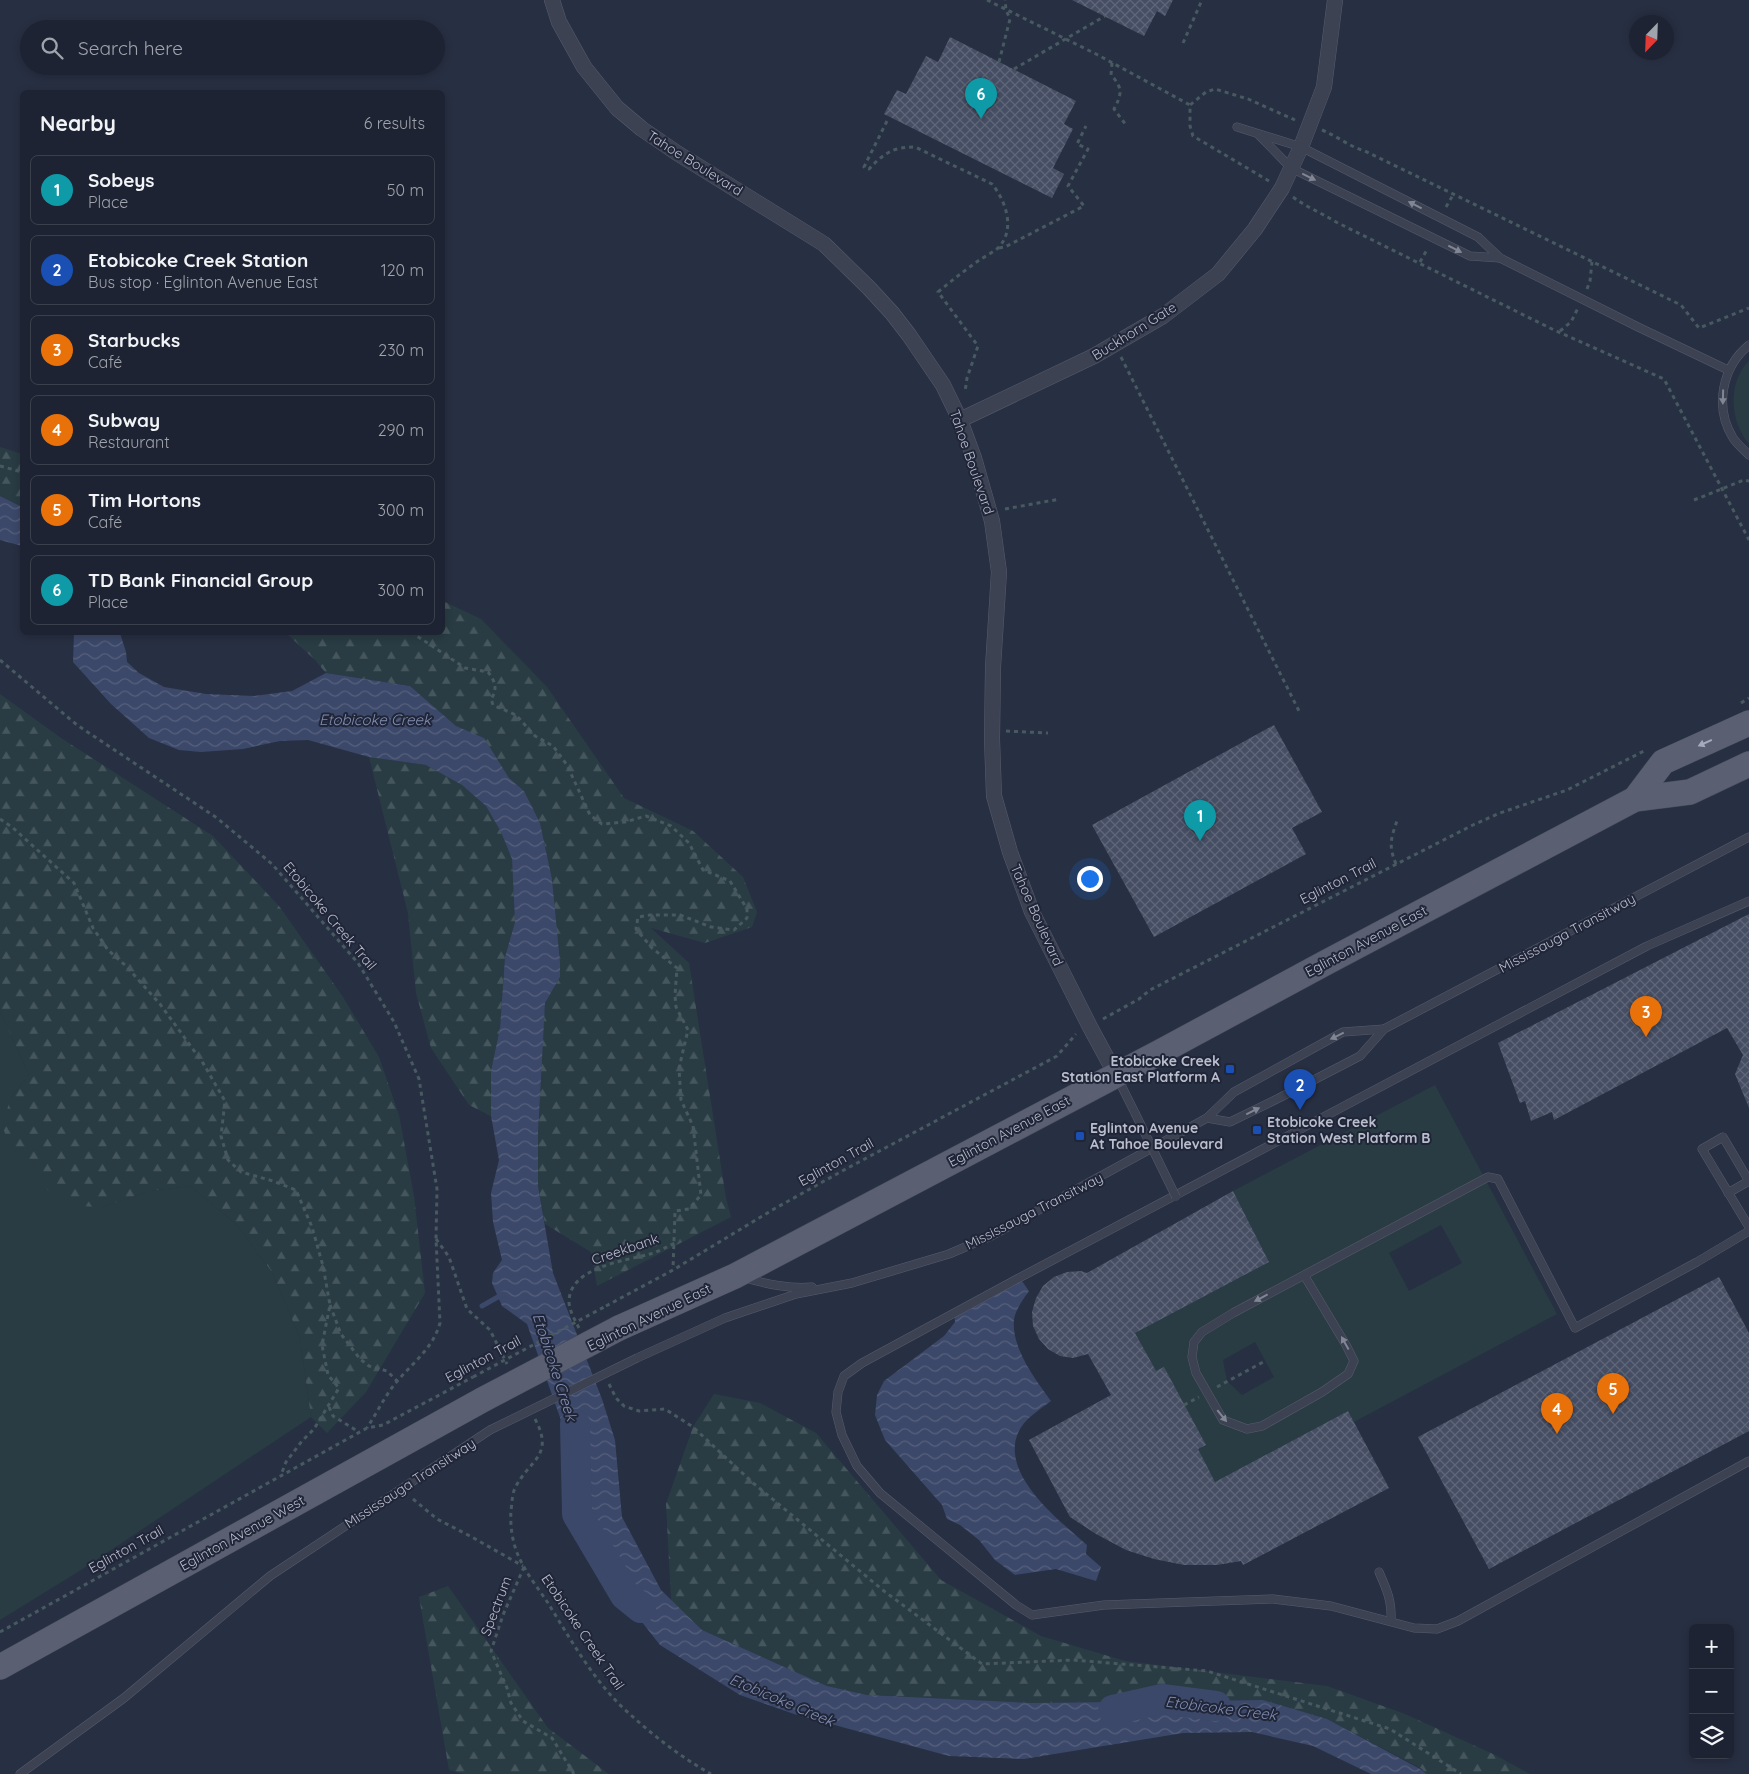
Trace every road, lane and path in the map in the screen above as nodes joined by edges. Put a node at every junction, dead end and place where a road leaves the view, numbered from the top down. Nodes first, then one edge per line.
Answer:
1 (552, 0) edge
2 (987, 0) edge
3 (1005, 0) edge
4 (1202, 0) edge
5 (1335, 0) edge
6 (1006, 10) junction
7 (1105, 16) dead end
8 (1183, 43) dead end
9 (999, 62) dead end
10 (1112, 64) junction
11 (1014, 69) dead end
12 (1190, 106) junction
13 (887, 121) dead end
14 (1126, 125) dead end
15 (1310, 125) junction
16 (1086, 126) dead end
17 (1237, 127) dead end
18 (1259, 135) junction
19 (1301, 146) junction
20 (1291, 168) junction
21 (1282, 188) junction
22 (998, 248) junction
23 (1500, 258) junction
24 (1749, 308) edge
25 (1115, 344) junction
26 (1749, 345) edge
27 (1728, 370) junction
28 (960, 420) junction
29 (1749, 455) edge
30 (0, 466) edge
31 (20, 471) edge
32 (1749, 482) edge
33 (1722, 488) junction
34 (1060, 498) dead end
35 (1694, 500) dead end
36 (989, 512) junction
37 (1749, 540) edge
38 (415, 635) edge
39 (0, 660) edge
40 (1300, 713) dead end
41 (1749, 723) edge
42 (992, 730) junction
43 (1048, 733) dead end
44 (1749, 764) edge
45 (1567, 790) dead end
46 (1635, 799) junction
47 (1398, 818) dead end
48 (0, 819) edge
49 (1749, 837) edge
50 (1396, 864) junction
51 (1749, 901) edge
52 (1127, 1006) dead end
53 (1384, 1029) junction
54 (1073, 1036) dead end
55 (1116, 1075) junction
56 (1207, 1118) junction
57 (1749, 1181) edge
58 (1728, 1193) junction
59 (1176, 1196) junction
60 (1749, 1227) edge
61 (1749, 1231) edge
62 (436, 1239) junction
63 (675, 1243) junction
64 (673, 1270) junction
65 (1304, 1275) junction
66 (735, 1276) junction
67 (852, 1283) junction
68 (569, 1302) dead end
69 (330, 1305) junction
70 (499, 1349) dead end
71 (1265, 1361) dead end
72 (1232, 1379) dead end
73 (397, 1382) junction
74 (478, 1388) junction
75 (329, 1406) junction
76 (367, 1428) junction
77 (359, 1432) junction
78 (1749, 1461) edge
79 (532, 1466) dead end
80 (281, 1476) junction
81 (413, 1499) dead end
82 (525, 1567) junction
83 (1379, 1572) dead end
84 (1391, 1621) junction
85 (0, 1632) edge
86 (0, 1667) edge
87 (20, 1774) edge
88 (574, 1774) edge
89 (711, 1774) edge

1 - 28 street, Tahoe Boulevard
2 - 6 path
3 - 6 path
4 - 8 path
5 - 15 street, Buckhorn Gate
6 - 9 path
6 - 10 path
7 - 11 path, bridge
10 - 12 path
10 - 14 path
12 - 15 path
12 - 21 path
13 - 22 path
15 - 19 street, Buckhorn Gate
15 - 24 path
16 - 22 path
17 - 18 lane
18 - 19 lane
18 - 20 lane
19 - 20 street, Buckhorn Gate
23 -> 19 lane
20 - 21 street, Buckhorn Gate
20 -> 23 lane
21 - 25 street, Buckhorn Gate
21 - 33 path
22 - 28 path
23 - 27 lane
25 - 28 street, Buckhorn Gate
25 - 40 path
26 - 27 lane
27 -> 29 lane
28 - 36 street, Tahoe Boulevard
30 - 31 path
32 - 33 path
33 - 35 path
33 - 37 path
34 - 36 path
36 - 42 street, Tahoe Boulevard
38 - 63 path
39 - 62 path, Etobicoke Creek Trail
41 -> 46 main road, Eglinton Avenue East
42 - 43 path
42 - 55 street, Tahoe Boulevard
44 - 46 main road, Eglinton Avenue East
45 - 50 path, Eglinton Trail
46 - 55 main road, Eglinton Avenue East
47 - 50 path
48 - 69 path
49 - 53 lane, Mississauga Transitway
50 - 52 path, Eglinton Trail
51 - 59 lane
53 -> 56 lane, Mississauga Transitway
56 -> 53 lane, Mississauga Transitway
54 - 64 path, Eglinton Trail
55 - 59 lane, bridge
55 - 66 main road, Eglinton Avenue East
56 - 67 lane, Mississauga Transitway
57 - 58 lane
57 - 58 lane
58 - 60 lane
59 - 84 lane
61 - 65 lane
62 - 70 path
62 - 73 path, Etobicoke Creek Trail
63 - 64 path
63 - 68 path, Creekbank
64 - 74 path, Eglinton Trail, bridge
65 -> 65 lane
66 - 67 lane, Mississauga Transitway
66 - 74 main road, Eglinton Avenue East, bridge
67 - 87 lane, Mississauga Transitway, bridge
69 - 73 path
69 - 75 path
71 - 72 path
73 - 76 path, Etobicoke Creek Trail
74 - 76 path, Eglinton Trail
74 - 86 main road, Eglinton Avenue West
75 - 77 path
75 - 80 path
76 - 77 path, Eglinton Trail
77 - 80 path, Eglinton Trail
78 - 84 lane
79 - 82 path, Etobicoke Creek Trail
80 - 85 path, Eglinton Trail
81 - 82 path
82 - 88 path, Spectrum
82 - 89 path, Etobicoke Creek Trail
83 - 84 lane

